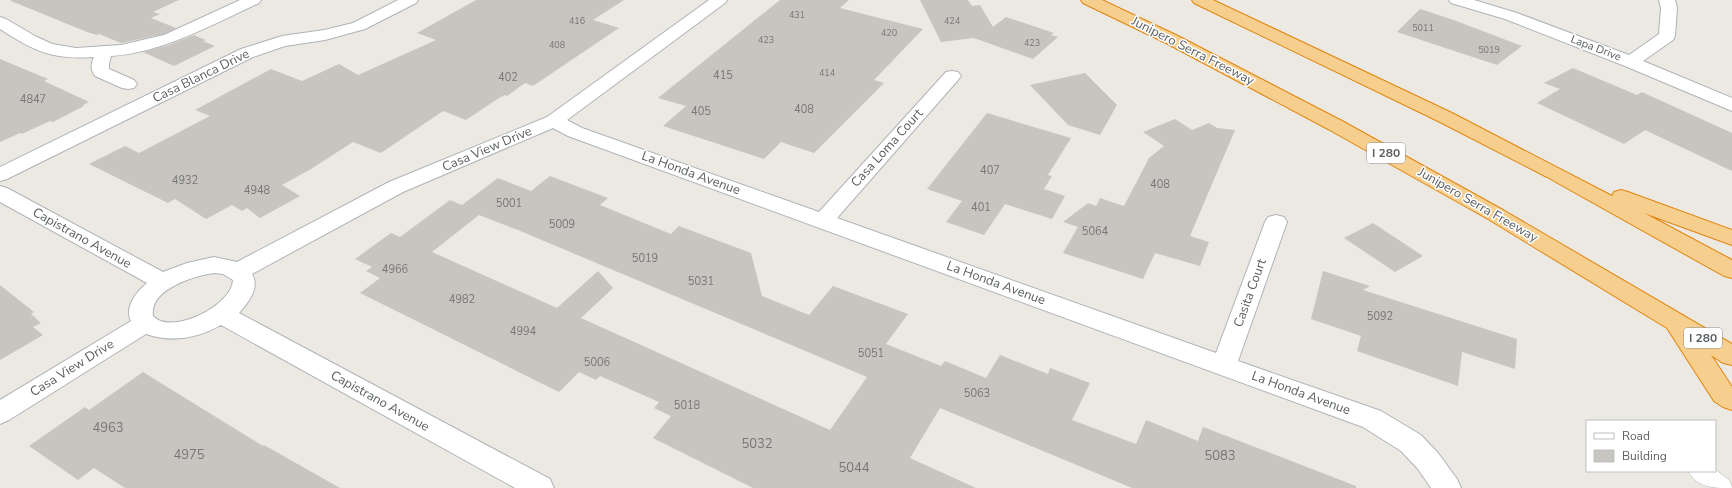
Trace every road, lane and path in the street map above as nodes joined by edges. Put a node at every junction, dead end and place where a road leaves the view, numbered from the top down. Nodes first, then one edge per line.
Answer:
1 (253, 0) edge
2 (410, 0) edge
3 (719, 0) edge
4 (1089, 0) edge
5 (1200, 0) edge
6 (1457, 0) edge
7 (1667, 0) edge
8 (0, 22) edge
9 (104, 51) junction
10 (1631, 62) junction
11 (952, 76) dead end
12 (128, 84) dead end
13 (1732, 105) edge
14 (554, 121) junction
15 (1554, 173) junction
16 (0, 175) edge
17 (0, 193) edge
18 (823, 221) junction
19 (1276, 222) dead end
20 (1732, 238) edge
21 (1732, 270) edge
22 (239, 271) junction
23 (164, 282) junction
24 (221, 314) junction
25 (1675, 321) junction
26 (144, 324) junction
27 (1732, 356) edge
28 (1224, 365) junction
29 (1732, 400) edge
30 (0, 413) edge
31 (1701, 472) edge
32 (540, 488) edge
33 (1447, 488) edge
34 (1721, 488) edge

1 - 9 street
2 - 16 street, Casa Blanca Drive
3 - 14 street, Casa View Drive
4 - 25 highway, Junipero Serra Freeway / I 280
5 - 15 highway
6 - 10 street, Lapa Drive
7 - 10 street
8 - 9 street
9 - 12 street
10 - 13 street, Lapa Drive
11 - 18 street, Casa Loma Court
14 - 18 street, La Honda Avenue
14 - 22 street, Casa View Drive
15 - 20 highway
15 - 21 highway
17 - 23 street, Capistrano Avenue
18 - 28 street, La Honda Avenue
19 - 28 street, Casita Court
22 - 23 street
22 - 24 street
23 - 26 street
24 - 26 street
24 - 32 street, Capistrano Avenue
25 - 27 highway, Junipero Serra Freeway / I 280
25 - 29 highway
26 - 30 street, Casa View Drive
28 - 33 street, La Honda Avenue
31 - 34 lane

